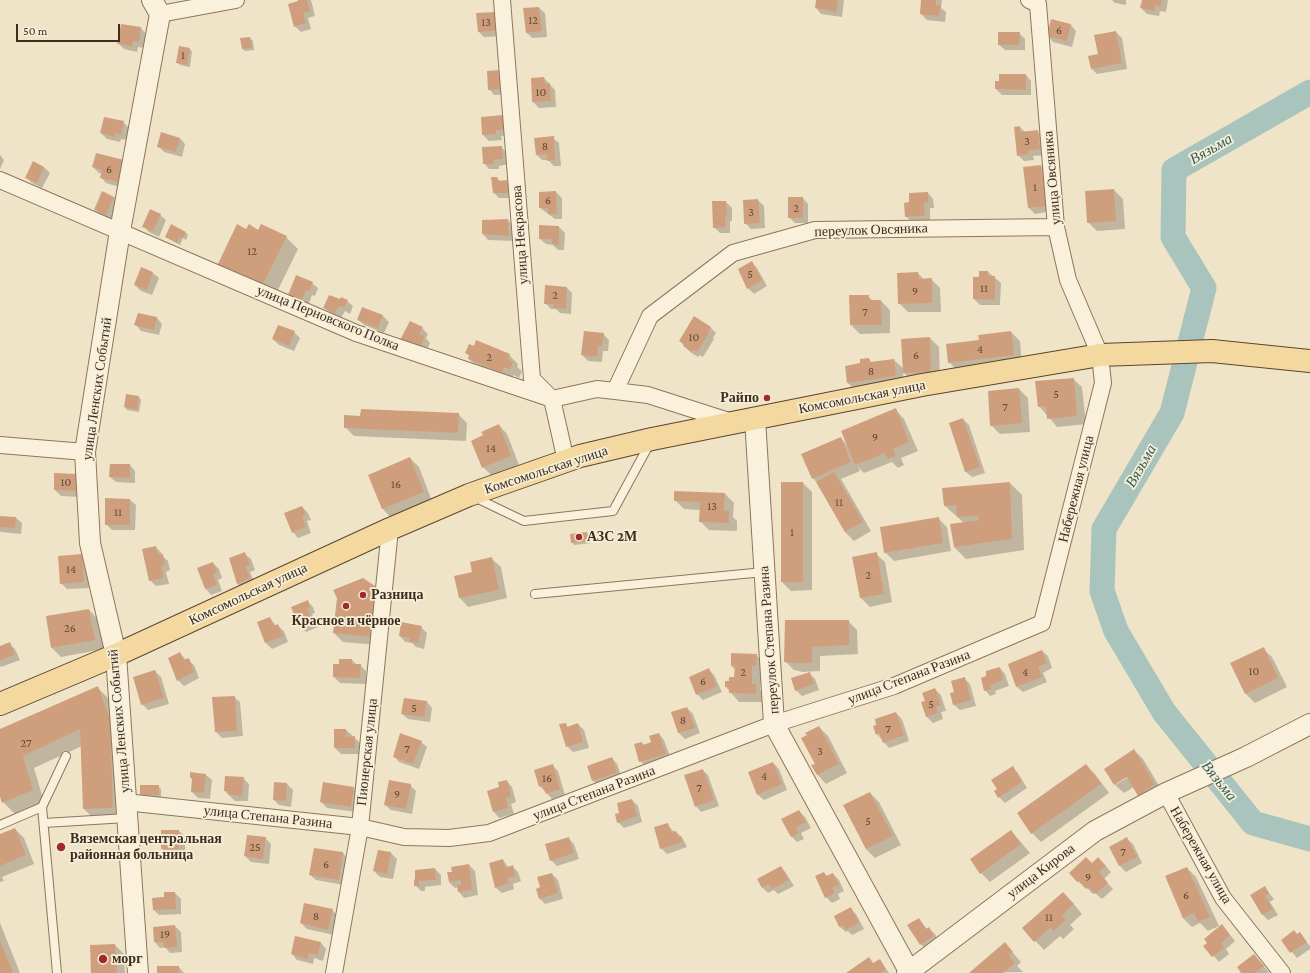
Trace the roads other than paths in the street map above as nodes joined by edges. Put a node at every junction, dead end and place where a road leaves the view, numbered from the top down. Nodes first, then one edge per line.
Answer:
1 (236, 0) edge
2 (502, 0) edge
3 (1029, 0) edge
4 (156, 7) edge
5 (0, 180) edge
6 (1056, 227) junction
7 (120, 231) junction
8 (1100, 355) junction
9 (1310, 360) edge
10 (615, 391) junction
11 (552, 399) junction
12 (745, 421) junction
13 (652, 439) junction
14 (0, 445) edge
15 (85, 452) junction
16 (566, 461) junction
17 (469, 494) junction
18 (390, 529) junction
19 (764, 572) junction
20 (535, 594) dead end
21 (1042, 623) joint
22 (116, 655) junction
23 (0, 704) edge
24 (774, 724) junction
25 (1310, 724) edge
26 (66, 756) dead end
27 (1166, 793) junction
28 (42, 807) junction
29 (126, 810) junction
30 (44, 823) junction
31 (0, 825) edge
32 (360, 827) junction
33 (908, 972) edge
34 (57, 973) edge
35 (138, 973) edge
36 (334, 973) edge
37 (1282, 973) edge

1 - 4 street
2 - 11 street, улица Некрасова
3 - 6 street, улица Овсяника
4 - 7 street, улица Ленских Событий
5 - 7 street, улица Перновского Полка
6 - 8 street, улица Овсяника
6 - 10 street, переулок Овсяника
7 - 11 street, улица Перновского Полка
7 - 15 street, улица Ленских Событий
8 - 9 main road, Комсомольская улица
8 - 12 main road, Комсомольская улица
8 - 21 street, Набережная улица
10 - 11 street
10 - 12 street
11 - 16 street
12 - 13 main road, Комсомольская улица
12 - 19 street, переулок Степана Разина
13 - 16 main road, Комсомольская улица
13 - 17 lane
14 - 15 street
15 - 22 street, улица Ленских Событий
16 - 17 main road, Комсомольская улица
17 - 18 main road, Комсомольская улица
18 - 22 main road, Комсомольская улица
18 - 32 street, Пионерская улица
19 - 20 lane
19 - 24 street, переулок Степана Разина
21 - 24 street, улица Степана Разина
22 - 23 main road, Комсомольская улица
22 - 29 street, улица Ленских Событий
24 - 32 street, улица Степана Разина
24 - 33 street, переулок Степана Разина
25 - 27 street, улица Кирова
26 - 28 lane
27 - 33 street, улица Кирова
27 - 37 street, Набережная улица
28 - 30 lane
28 - 31 lane
29 - 30 lane
29 - 32 street, улица Степана Разина
29 - 35 street, улица Ленских Событий
30 - 34 lane
32 - 36 street, Пионерская улица

